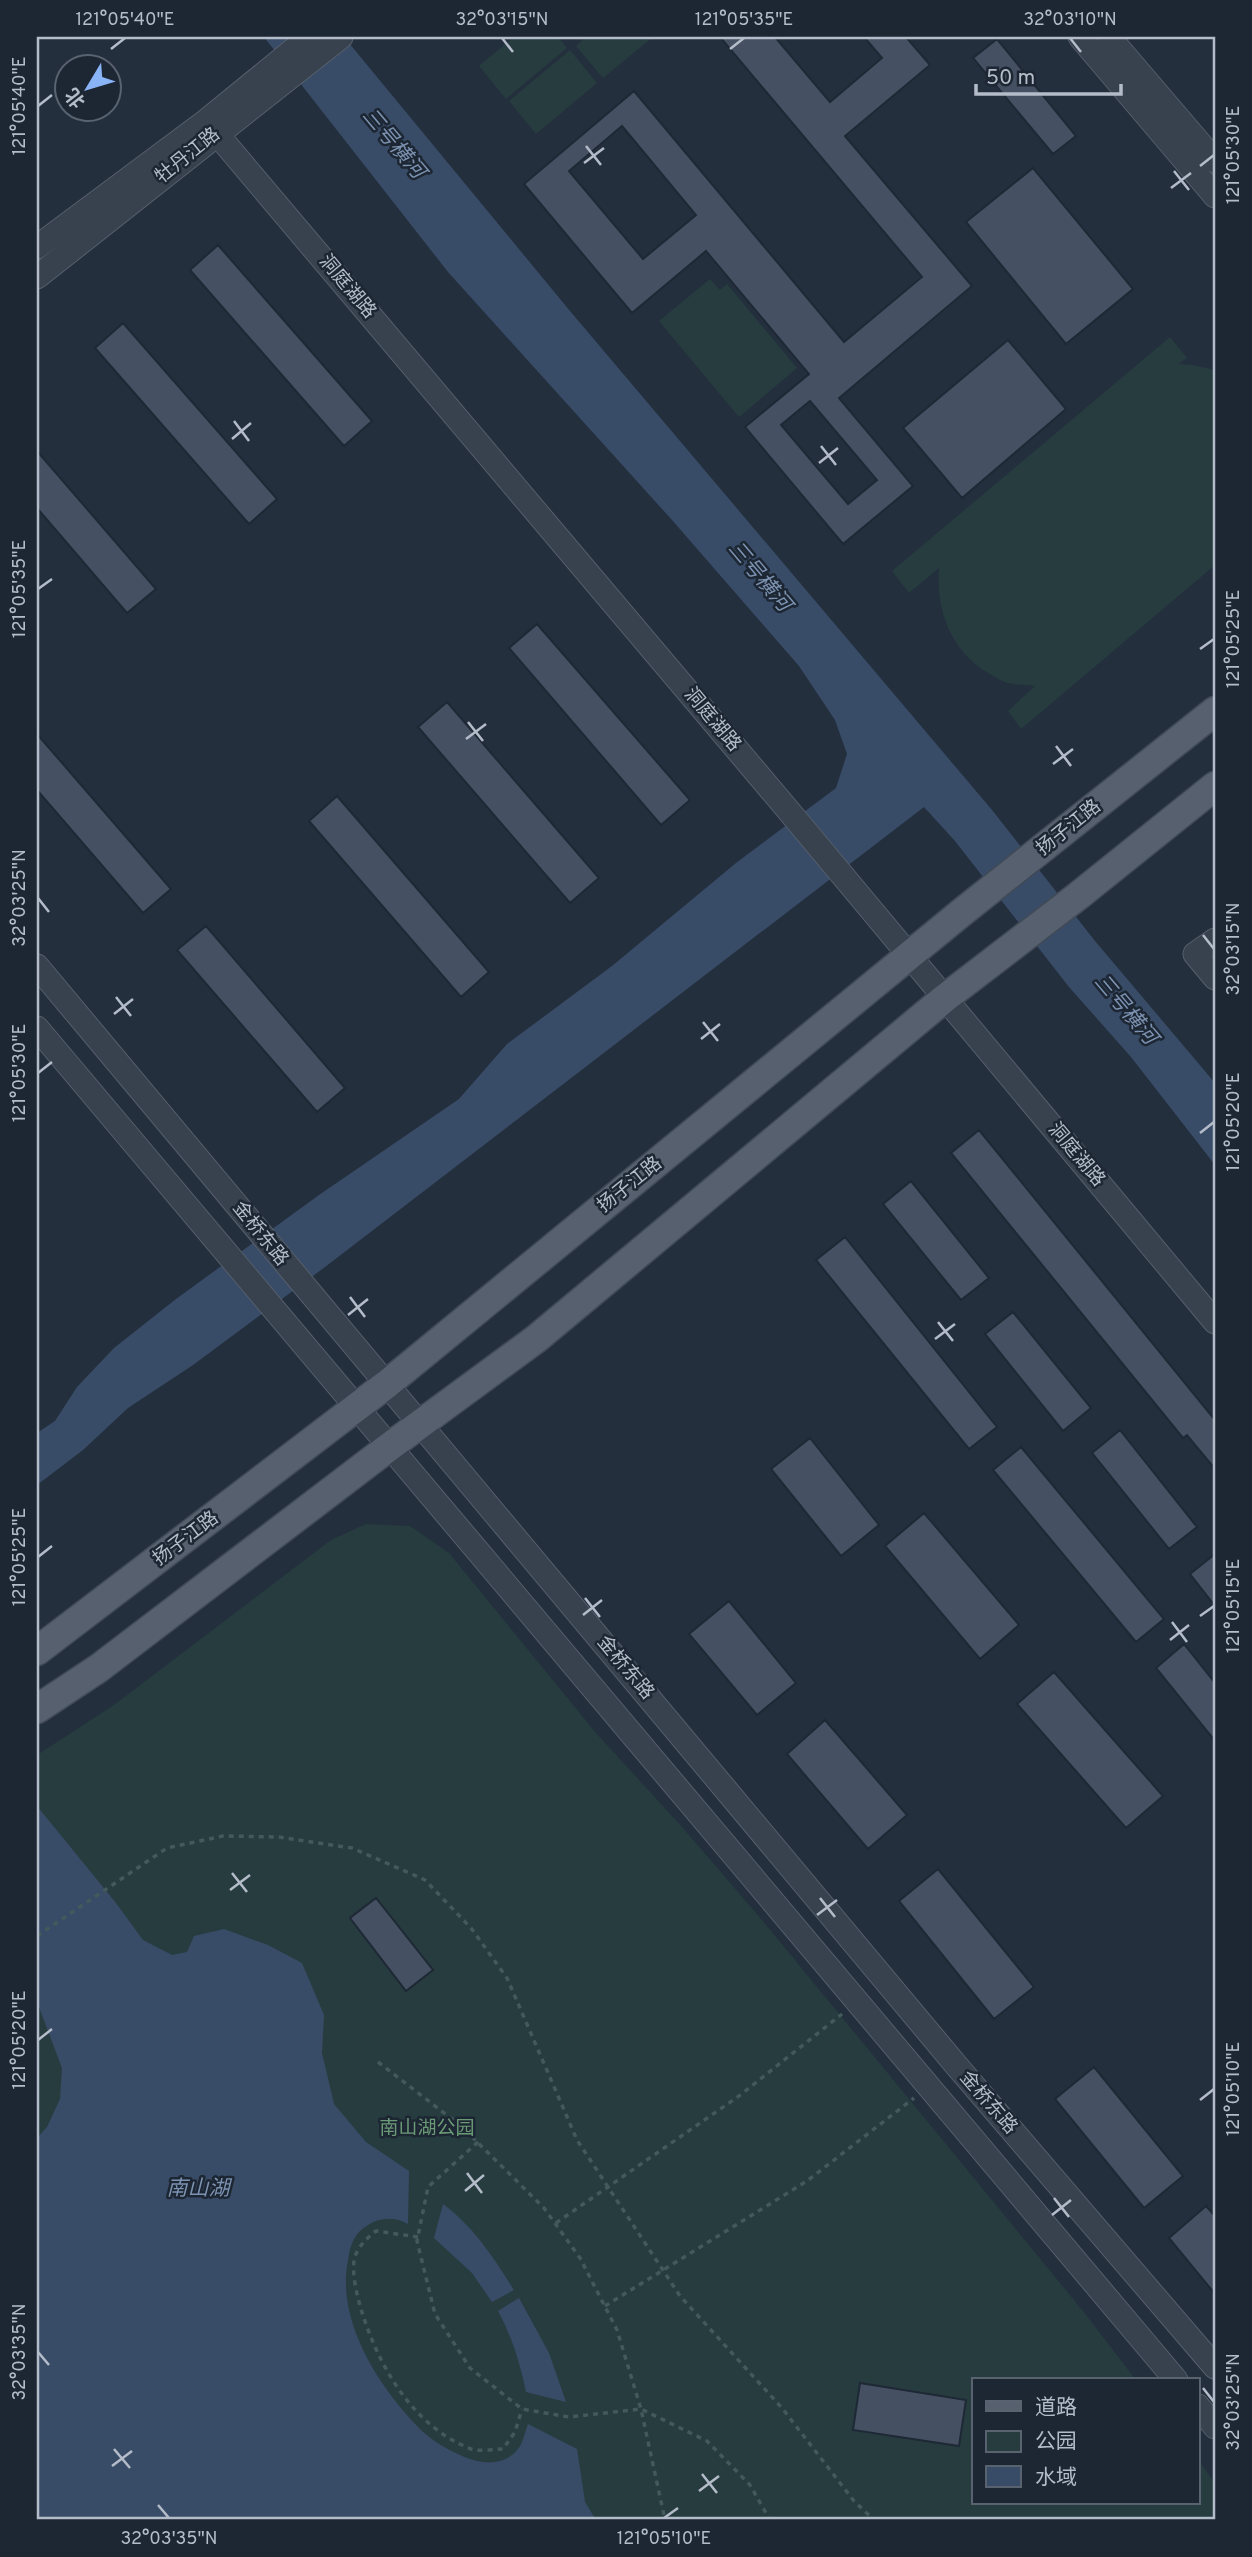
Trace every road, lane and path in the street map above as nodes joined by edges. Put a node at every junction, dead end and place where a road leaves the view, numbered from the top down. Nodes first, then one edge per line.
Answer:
1 (309, 37) edge
2 (341, 37) edge
3 (1080, 37) edge
4 (1109, 37) edge
5 (279, 74) junction
6 (212, 127) junction
7 (1215, 161) edge
8 (1215, 196) edge
9 (37, 247) edge
10 (37, 277) edge
11 (1215, 711) edge
12 (1215, 786) edge
13 (1215, 940) edge
14 (910, 956) junction
15 (37, 966) edge
16 (1215, 978) edge
17 (945, 998) junction
18 (37, 1028) edge
19 (1215, 1322) edge
20 (387, 1384) junction
21 (355, 1409) junction
22 (420, 1423) junction
23 (389, 1447) junction
24 (37, 1651) edge
25 (37, 1709) edge
26 (37, 1936) edge
27 (843, 2013) dead end
28 (379, 2062) dead end
29 (924, 2090) dead end
30 (478, 2142) junction
31 (609, 2189) junction
32 (555, 2223) junction
33 (418, 2237) junction
34 (662, 2270) junction
35 (605, 2306) junction
36 (1215, 2367) edge
37 (1174, 2378) edge
38 (1200, 2408) edge
39 (522, 2409) junction
40 (641, 2409) junction
41 (1215, 2427) edge
42 (665, 2520) edge
43 (770, 2520) edge
44 (874, 2520) edge

1 - 5 street, 牡丹江路
2 - 5 street, 牡丹江路
3 - 8 street
4 - 7 street
5 - 6 street, 牡丹江路
6 - 9 street, 牡丹江路
6 - 10 street, 牡丹江路
6 - 14 street, 洞庭湖路
11 - 14 main road, 扬子江路
12 - 17 main road
13 - 16 street
14 - 17 street, 洞庭湖路
14 - 20 main road, 扬子江路
15 - 20 street, 金桥东路
17 - 19 street, 洞庭湖路
17 - 22 main road
18 - 21 street, 金桥东路
20 - 21 main road, 扬子江路
20 - 22 street, 金桥东路
21 - 23 street, 金桥东路
21 - 24 main road, 扬子江路
22 - 23 main road
22 - 36 street, 金桥东路
23 - 25 main road
23 - 37 street, 金桥东路
26 - 31 path
27 - 31 path
28 - 30 path
29 - 34 path
30 - 32 path
30 - 33 path
31 - 32 path
31 - 34 path
32 - 35 path
33 - 39 path
33 - 39 path
34 - 35 path
34 - 44 path
35 - 40 path
38 - 41 street
39 - 40 path
40 - 42 path
40 - 43 path

